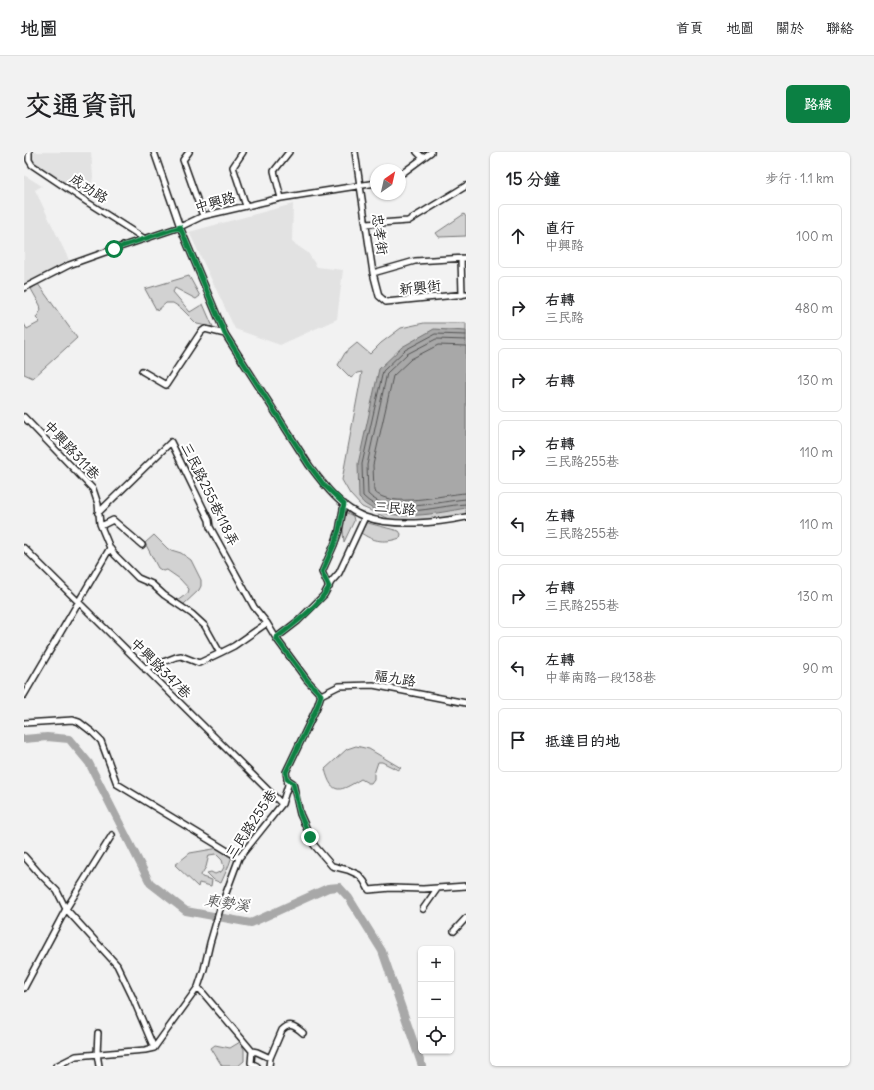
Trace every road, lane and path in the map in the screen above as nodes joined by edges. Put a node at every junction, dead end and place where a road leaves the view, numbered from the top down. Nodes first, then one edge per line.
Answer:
1 (29, 152) edge
2 (154, 152) edge
3 (189, 152) edge
4 (243, 152) edge
5 (290, 152) edge
6 (356, 152) edge
7 (417, 152) edge
8 (431, 152) edge
9 (423, 158) junction
10 (406, 171) edge
11 (370, 184) edge
12 (361, 185) junction
13 (466, 186) edge
14 (281, 198) junction
15 (246, 206) junction
16 (203, 216) junction
17 (366, 224) junction
18 (180, 227) junction
19 (145, 239) junction
20 (463, 258) edge
21 (373, 273) junction
22 (24, 288) edge
23 (464, 294) edge
24 (379, 296) joint
25 (225, 334) junction
26 (142, 371) dead end
27 (24, 417) edge
28 (344, 504) junction
29 (98, 513) junction
30 (365, 517) junction
31 (466, 517) edge
32 (101, 526) junction
33 (142, 545) dead end
34 (24, 548) edge
35 (110, 548) junction
36 (329, 587) junction
37 (79, 603) junction
38 (267, 624) junction
39 (276, 638) junction
40 (220, 653) junction
41 (145, 668) junction
42 (24, 695) edge
43 (321, 695) junction
44 (466, 704) edge
45 (24, 723) edge
46 (287, 779) junction
47 (282, 804) junction
48 (112, 835) dead end
49 (24, 856) edge
50 (239, 858) junction
51 (466, 886) edge
52 (437, 889) junction
53 (66, 909) junction
54 (422, 909) dead end
55 (466, 918) edge
56 (454, 931) dead end
57 (198, 987) junction
58 (24, 988) edge
59 (98, 1033) dead end
60 (303, 1033) dead end
61 (154, 1048) junction
62 (252, 1051) junction
63 (97, 1054) junction
64 (270, 1058) junction
65 (56, 1066) edge
66 (99, 1066) edge
67 (257, 1066) edge
68 (269, 1066) edge

1 - 19 street, 成功路
2 - 18 street, 三民路
3 - 16 street
4 - 15 street
5 - 14 street
6 - 12 street, 忠孝街
7 - 9 street
8 - 9 street
9 - 10 street
11 - 12 street, 中興路
12 - 14 street, 中興路
12 - 17 street, 忠孝街
13 - 17 street
14 - 15 street, 中興路
15 - 16 street, 中興路
16 - 18 street, 中興路
17 - 21 street, 忠孝街
18 - 19 street, 中興路
18 - 25 street, 三民路
19 - 22 street, 中興路
20 - 21 street
20 - 23 street
21 - 24 street, 忠孝街
23 - 24 street, 新興街
25 - 26 street
25 - 28 street, 三民路
27 - 29 street, 中興路311巷
28 - 30 street, 三民路
28 - 36 street
29 - 32 street, 中興路311巷
29 - 38 street, 三民路255巷118弄
30 - 31 street, 三民路
30 - 36 street
32 - 33 street
32 - 35 street, 中興路311巷
34 - 37 street, 中興路347巷
35 - 37 street
35 - 40 street, 中興路311巷
36 - 39 street
37 - 41 street, 中興路347巷
37 - 42 street
38 - 39 street
38 - 40 street
39 - 43 street
40 - 41 street
41 - 47 street, 中興路347巷
43 - 44 street, 福九路
43 - 46 street, 三民路255巷
45 - 50 street
46 - 47 street, 三民路255巷
46 - 52 street
47 - 50 street, 三民路255巷
48 - 53 street
49 - 53 street
50 - 57 street, 三民路255巷
51 - 52 street
52 - 54 street
53 - 58 street
53 - 61 street
55 - 56 street
57 - 61 street, 三民路255巷
57 - 62 street
59 - 63 street
60 - 64 street
61 - 63 street
62 - 64 street
62 - 67 street
63 - 65 street
63 - 66 street
64 - 68 street

